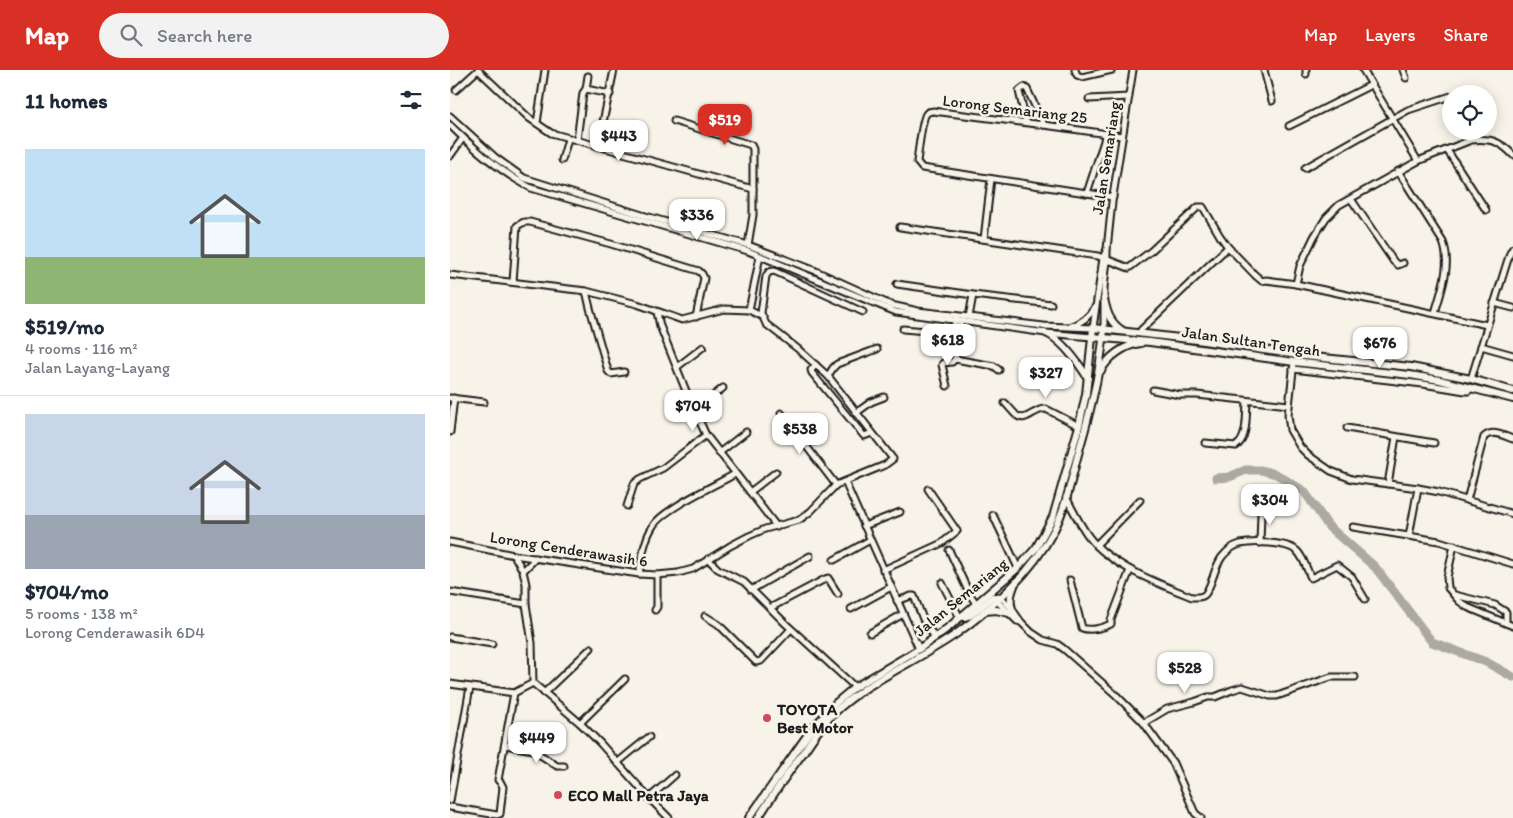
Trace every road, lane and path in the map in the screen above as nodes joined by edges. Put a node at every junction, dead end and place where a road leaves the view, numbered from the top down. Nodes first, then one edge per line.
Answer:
1 (478, 70) edge
2 (545, 70) edge
3 (614, 70) edge
4 (1075, 70) edge
5 (1112, 70) edge
6 (1133, 70) edge
7 (1264, 70) edge
8 (1363, 70) edge
9 (1403, 70) edge
10 (588, 76) dead end
11 (1406, 78) dead end
12 (1371, 85) junction
13 (586, 89) junction
14 (456, 90) dead end
15 (610, 94) junction
16 (1129, 97) junction
17 (1089, 98) dead end
18 (1442, 99) edge
19 (1272, 102) dead end
20 (450, 116) edge
21 (1393, 119) junction
22 (674, 120) dead end
23 (1026, 122) junction
24 (536, 123) junction
25 (450, 125) edge
26 (1044, 125) junction
27 (1289, 126) dead end
28 (1105, 134) junction
29 (1122, 136) junction
30 (464, 138) junction
31 (568, 138) junction
32 (577, 140) junction
33 (598, 146) junction
34 (1447, 150) junction
35 (1513, 155) edge
36 (450, 156) edge
37 (562, 160) dead end
38 (1418, 161) junction
39 (1305, 168) dead end
40 (1398, 171) junction
41 (991, 179) junction
42 (753, 190) junction
43 (1087, 193) junction
44 (1113, 197) junction
45 (1351, 199) junction
46 (1486, 210) dead end
47 (900, 228) dead end
48 (984, 239) junction
49 (748, 244) junction
50 (1228, 247) junction
51 (1513, 248) edge
52 (760, 256) junction
53 (1105, 258) junction
54 (1403, 263) dead end
55 (450, 275) edge
56 (513, 282) junction
57 (897, 284) dead end
58 (1296, 284) junction
59 (586, 291) junction
60 (972, 295) junction
61 (1104, 299) junction
62 (1097, 303) junction
63 (1494, 303) junction
64 (1050, 304) dead end
65 (1513, 308) edge
66 (749, 310) junction
67 (657, 312) junction
68 (863, 312) dead end
69 (1435, 314) junction
70 (761, 316) junction
71 (696, 317) junction
72 (969, 317) junction
73 (957, 322) junction
74 (1487, 325) junction
75 (1019, 326) junction
76 (1068, 327) junction
77 (903, 328) dead end
78 (1093, 328) junction
79 (1104, 329) junction
80 (1141, 330) dead end
81 (1126, 332) junction
82 (1046, 333) junction
83 (1092, 337) junction
84 (1103, 337) junction
85 (1150, 342) junction
86 (1481, 346) junction
87 (703, 347) dead end
88 (877, 349) dead end
89 (1513, 356) edge
90 (955, 359) junction
91 (816, 365) junction
92 (1293, 366) junction
93 (677, 367) junction
94 (999, 370) dead end
95 (624, 372) dead end
96 (828, 376) junction
97 (1088, 378) junction
98 (1098, 378) junction
99 (1470, 379) junction
100 (947, 386) dead end
101 (723, 388) dead end
102 (1153, 390) dead end
103 (1513, 391) edge
104 (884, 397) dead end
105 (452, 398) edge
106 (1513, 399) edge
107 (1247, 401) junction
108 (484, 402) dead end
109 (1005, 404) dead end
110 (1289, 405) junction
111 (694, 412) junction
112 (781, 413) dead end
113 (856, 413) junction
114 (1079, 426) junction
115 (1347, 428) dead end
116 (450, 432) edge
117 (746, 432) dead end
118 (872, 433) junction
119 (706, 436) junction
120 (1396, 437) junction
121 (1513, 439) edge
122 (1205, 443) dead end
123 (1434, 443) dead end
124 (719, 453) junction
125 (776, 472) dead end
126 (735, 474) junction
127 (845, 482) junction
128 (1388, 484) junction
129 (836, 485) junction
130 (1418, 488) junction
131 (928, 489) dead end
132 (750, 492) junction
133 (1066, 497) junction
134 (1140, 500) dead end
135 (1467, 500) junction
136 (627, 506) dead end
137 (1263, 507) dead end
138 (1062, 510) junction
139 (900, 512) dead end
140 (1075, 513) junction
141 (1513, 514) edge
142 (993, 515) dead end
143 (864, 526) junction
144 (777, 527) junction
145 (1353, 527) dead end
146 (1409, 536) junction
147 (870, 540) junction
148 (450, 542) edge
149 (1260, 543) junction
150 (1096, 545) junction
151 (1454, 545) junction
152 (949, 550) dead end
153 (514, 555) junction
154 (810, 556) dead end
155 (536, 558) junction
156 (708, 559) junction
157 (834, 560) dead end
158 (1513, 564) edge
159 (1018, 568) junction
160 (883, 570) junction
161 (1130, 570) junction
162 (523, 571) junction
163 (639, 574) junction
164 (657, 575) junction
165 (1070, 580) dead end
166 (942, 583) dead end
167 (1016, 583) junction
168 (891, 587) junction
169 (751, 590) junction
170 (450, 592) edge
171 (838, 594) dead end
172 (1454, 595) junction
173 (999, 599) junction
174 (1366, 599) dead end
175 (897, 601) junction
176 (526, 604) junction
177 (977, 604) junction
178 (770, 608) junction
179 (851, 609) dead end
180 (655, 610) dead end
181 (985, 610) junction
182 (1010, 611) junction
183 (903, 614) junction
184 (705, 616) dead end
185 (961, 618) junction
186 (1506, 623) junction
187 (1513, 626) edge
188 (791, 629) junction
189 (870, 634) dead end
190 (450, 637) edge
191 (935, 638) junction
192 (492, 644) dead end
193 (591, 648) dead end
194 (919, 649) junction
195 (1355, 677) dead end
196 (625, 678) dead end
197 (533, 683) junction
198 (450, 684) edge
199 (470, 687) junction
200 (855, 687) junction
201 (514, 693) junction
202 (544, 693) junction
203 (1143, 722) junction
204 (580, 723) junction
205 (649, 736) dead end
206 (505, 745) junction
207 (618, 763) junction
208 (564, 766) dead end
209 (675, 775) dead end
210 (649, 798) junction
211 (450, 801) edge
212 (450, 807) edge
213 (669, 818) edge
214 (749, 818) edge
215 (758, 818) edge
216 (1201, 818) edge

1 - 14 street
1 - 24 street
2 - 24 street
3 - 15 street
4 - 5 street
6 - 16 street, Jalan Semariang
7 - 19 street
8 - 12 street
9 - 11 street
10 - 13 street
12 - 21 street
12 - 27 street
13 - 15 street
13 - 32 street
15 - 33 street
16 - 17 street
16 - 29 street, Jalan Semariang
18 - 21 street
20 - 49 street
21 - 38 street
21 - 39 street
22 - 42 street
23 - 26 street, Lorong Semariang 25
23 - 26 street
23 - 41 street, Lorong Semariang 25
24 - 31 street
25 - 30 street
26 - 28 street, Lorong Semariang 25
28 - 29 street, Lorong Semariang 25
28 - 43 street
29 - 44 street, Jalan Semariang
30 - 36 street
30 - 52 street
31 - 32 street
31 - 37 street
32 - 33 street
33 - 42 street
34 - 35 street
34 - 38 street
34 - 46 street
38 - 40 street
40 - 45 street
40 - 69 street
41 - 43 street
41 - 48 street
42 - 49 street
43 - 44 street
44 - 53 street, Jalan Semariang
45 - 54 street
45 - 58 street
47 - 48 street
48 - 53 street
49 - 72 street
50 - 53 street
50 - 58 street
50 - 80 street
51 - 63 street
52 - 66 street
52 - 73 street
53 - 61 street
53 - 62 street
55 - 56 street
56 - 59 street
56 - 71 street
57 - 60 street
58 - 69 street
59 - 67 street
59 - 95 street
60 - 64 street
60 - 72 street
61 - 79 street
61 - 81 main road
62 - 76 street
62 - 78 street
63 - 65 street
63 - 74 street
66 - 70 street
66 - 71 street
67 - 71 street
67 - 93 street
68 - 70 street
69 - 74 street
70 - 91 street
72 - 75 street
73 - 75 street
73 - 77 street
73 - 90 street
74 - 86 street
75 - 76 street
75 - 82 street
76 - 78 street
78 - 79 main road, Jalan Sultan Tengah
78 - 83 main road, Jalan Semariang
79 - 81 main road, Jalan Sultan Tengah
79 - 84 main road, Jalan Semariang
81 - 99 main road, Jalan Sultan Tengah
82 - 83 street
82 - 97 main road
83 - 84 main road, Jalan Sultan Tengah
83 - 97 main road, Jalan Semariang
84 - 85 main road, Jalan Sultan Tengah
84 - 98 main road, Jalan Semariang
85 - 92 main road, Jalan Sultan Tengah
85 - 98 main road
86 - 89 street
86 - 99 street
87 - 93 street
88 - 96 street
90 - 94 street
90 - 100 street
91 - 96 street
91 - 118 street
92 - 106 main road, Jalan Sultan Tengah
92 - 110 street
93 - 111 street
96 - 113 street
97 - 114 main road, Jalan Semariang
98 - 133 main road, Jalan Semariang
99 - 103 main road, Jalan Sultan Tengah
101 - 111 street
102 - 107 street
104 - 113 street
105 - 108 street
105 - 116 street
107 - 110 street
107 - 122 street
109 - 114 street
110 - 128 street
111 - 119 street
112 - 129 street
113 - 118 street
114 - 159 main road, Jalan Semariang
115 - 120 street
117 - 124 street
118 - 127 street, Lorong Cenderawasih 6
119 - 124 street
119 - 136 street
120 - 123 street
120 - 128 street
121 - 135 street
124 - 126 street
125 - 132 street
126 - 132 street
126 - 163 street
127 - 129 street, Lorong Cenderawasih 6
127 - 143 street
128 - 130 street
129 - 144 street, Lorong Cenderawasih 6
130 - 135 street
130 - 146 street
131 - 160 street
132 - 144 street
133 - 138 main road, Jalan Semariang
133 - 140 street
134 - 150 street
135 - 141 street
137 - 149 street
138 - 140 street
138 - 167 main road, Jalan Semariang
139 - 143 street
140 - 150 street
142 - 159 street
143 - 147 street
144 - 156 street, Lorong Cenderawasih 6
145 - 146 street
146 - 151 street
147 - 157 street
147 - 160 street
148 - 153 street, Lorong Cenderawasih 6
149 - 161 street
149 - 174 street
150 - 161 street
151 - 158 street
151 - 172 street
152 - 177 street
153 - 155 street, Lorong Cenderawasih 6
153 - 162 street
154 - 169 street
155 - 162 street
155 - 163 street, Lorong Cenderawasih 6
156 - 164 street, Lorong Cenderawasih 6
156 - 169 street
159 - 177 main road, Jalan Semariang
160 - 168 street
161 - 165 street
162 - 176 street
163 - 164 street, Lorong Cenderawasih 6
164 - 180 street
166 - 185 street
167 - 173 main road, Jalan Semariang
167 - 182 main road
168 - 175 street
168 - 179 street
169 - 178 street
170 - 176 street
171 - 178 street
172 - 186 street
172 - 186 street
173 - 181 main road, Jalan Semariang
173 - 182 street
173 - 185 main road
175 - 183 street
175 - 191 street
176 - 197 street
177 - 185 main road, Jalan Semariang
178 - 188 street
181 - 182 main road
181 - 215 main road, Jalan Semariang
182 - 203 street
183 - 189 street
183 - 194 street
184 - 188 street
185 - 191 main road, Jalan Semariang
186 - 187 street
188 - 200 street
190 - 192 street
191 - 194 main road, Jalan Semariang
193 - 202 street
194 - 200 main road, Jalan Semariang
195 - 203 street
196 - 204 street
197 - 201 street
197 - 202 street
198 - 199 street
199 - 201 street
199 - 211 street
200 - 214 main road, Jalan Semariang
201 - 206 street
202 - 204 street
203 - 216 street
204 - 207 street
205 - 207 street
206 - 208 street
206 - 212 street
207 - 210 street
209 - 210 street
210 - 213 street

